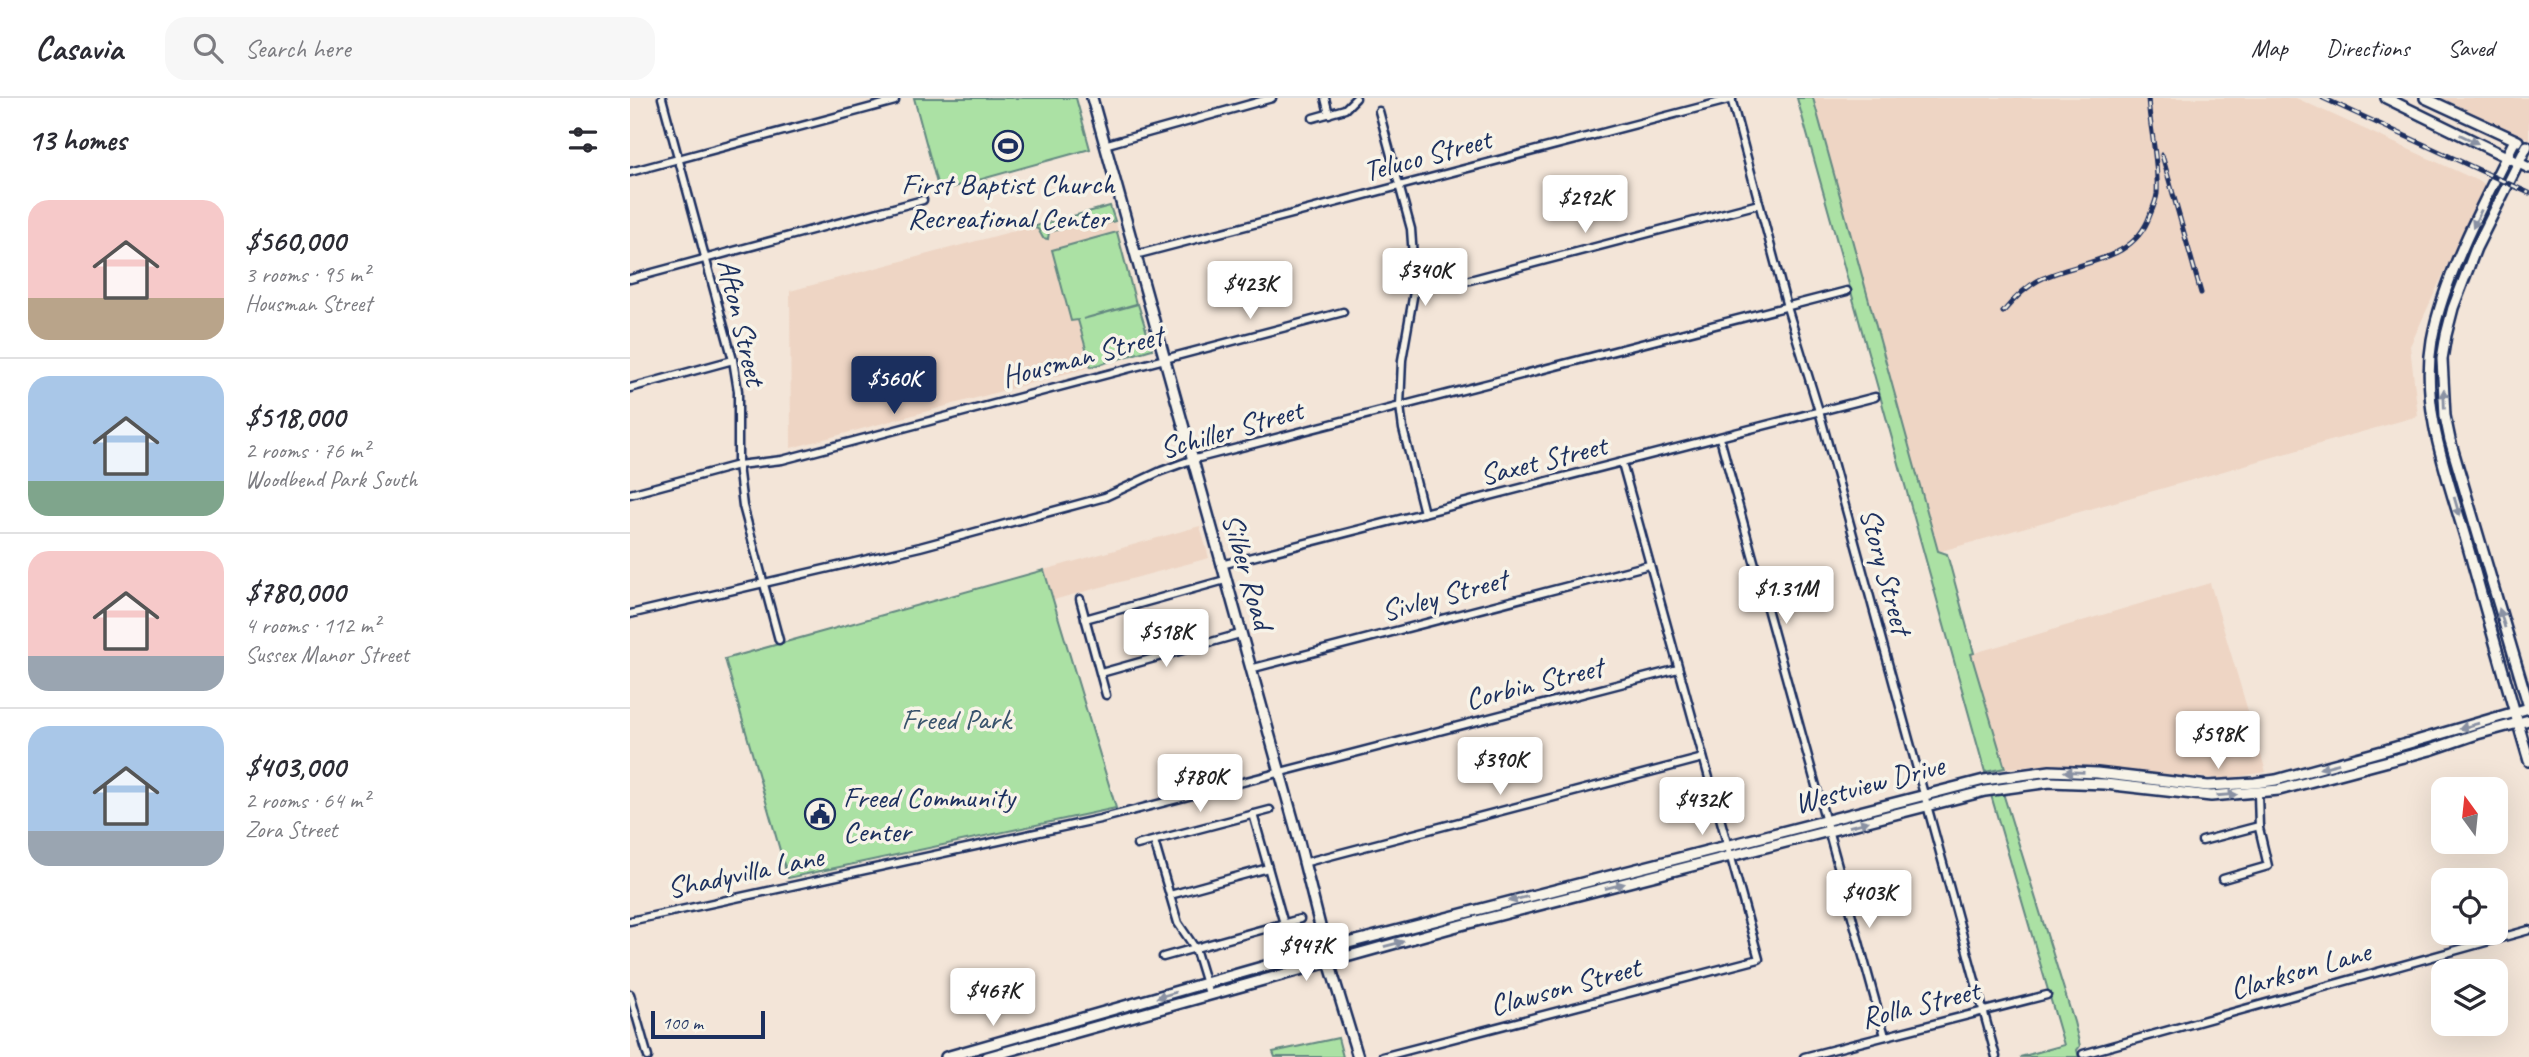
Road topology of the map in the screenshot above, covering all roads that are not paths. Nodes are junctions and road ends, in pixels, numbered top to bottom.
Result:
1 (662, 98) edge
2 (1092, 98) edge
3 (1272, 98) edge
4 (1325, 98) edge
5 (1356, 98) edge
6 (1732, 98) edge
7 (2386, 98) edge
8 (2425, 98) edge
9 (895, 101) dead end
10 (1379, 111) dead end
11 (1329, 114) junction
12 (1313, 118) dead end
13 (2515, 140) junction
14 (1104, 145) junction
15 (2528, 146) edge
16 (2506, 157) junction
17 (679, 159) junction
18 (2517, 163) junction
19 (2529, 168) edge
20 (630, 172) edge
21 (1399, 185) junction
22 (923, 200) dead end
23 (1759, 204) junction
24 (1135, 255) junction
25 (705, 259) junction
26 (630, 279) edge
27 (1415, 286) junction
28 (1847, 292) dead end
29 (1787, 307) junction
30 (1343, 312) dead end
31 (1163, 358) junction
32 (733, 360) junction
33 (630, 388) edge
34 (1875, 397) dead end
35 (1400, 407) junction
36 (1819, 411) junction
37 (1720, 438) junction
38 (1191, 460) junction
39 (1622, 463) junction
40 (738, 465) junction
41 (630, 494) edge
42 (1424, 513) junction
43 (1222, 565) junction
44 (1649, 565) junction
45 (1225, 580) junction
46 (764, 584) junction
47 (1080, 599) dead end
48 (630, 614) edge
49 (1086, 619) junction
50 (1240, 634) junction
51 (779, 640) dead end
52 (1250, 669) junction
53 (1678, 669) junction
54 (1101, 673) junction
55 (1107, 695) dead end
56 (2529, 708) edge
57 (2516, 718) junction
58 (2529, 720) edge
59 (1703, 758) junction
60 (2529, 761) edge
61 (1279, 772) junction
62 (2258, 793) junction
63 (1923, 795) junction
64 (1926, 806) junction
65 (1270, 810) dead end
66 (1253, 814) junction
67 (1825, 821) junction
68 (2259, 826) junction
69 (1828, 832) junction
70 (1154, 841) junction
71 (2202, 841) dead end
72 (1137, 845) dead end
73 (1728, 846) junction
74 (1731, 857) junction
75 (1303, 863) junction
76 (1268, 868) junction
77 (2223, 879) dead end
78 (1591, 881) junction
79 (1593, 892) junction
80 (1170, 895) junction
81 (1459, 915) junction
82 (1300, 919) dead end
83 (630, 921) edge
84 (1284, 924) junction
85 (1461, 925) junction
86 (2529, 930) edge
87 (1195, 948) junction
88 (1325, 949) junction
89 (1163, 957) dead end
90 (1329, 962) junction
91 (1206, 984) junction
92 (630, 993) edge
93 (1209, 994) junction
94 (2047, 995) dead end
95 (1983, 1011) junction
96 (1038, 1031) junction
97 (1885, 1036) junction
98 (1041, 1042) junction
99 (2083, 1054) dead end
100 (648, 1057) edge
101 (946, 1057) edge
102 (987, 1057) edge
103 (1358, 1057) edge
104 (1382, 1057) edge
105 (1804, 1057) edge
106 (1996, 1057) edge

1 - 17 street, Afton Street
2 - 14 main road, Silber Road
3 - 14 street
4 - 11 street
5 - 11 street
6 - 21 street, Teluco Street
6 - 23 street, Story Street
7 -> 16 main road
8 - 13 main road
9 - 17 street
10 - 21 street
11 - 12 street
13 - 15 main road
13 - 16 main road
14 - 24 main road, Silber Road
15 - 18 main road
16 - 18 main road
16 -> 57 main road
17 - 20 street
17 - 25 street, Afton Street
18 - 19 main road
56 -> 18 main road
21 - 24 street, Teluco Street
21 - 27 street
22 - 25 street
23 - 27 street
23 - 29 street, Story Street
24 - 31 main road, Silber Road
25 - 26 street
25 - 32 street, Afton Street
27 - 35 street
28 - 29 street, Schiller Street
29 - 35 street, Schiller Street
29 - 36 street, Story Street
30 - 31 street, Housman Street
31 - 38 main road, Silber Road
31 - 40 street, Housman Street
32 - 33 street
32 - 40 street, Afton Street
34 - 36 street, Saxet Street
35 - 38 street, Schiller Street
35 - 42 street
36 - 37 street, Saxet Street
36 - 63 street, Story Street
37 - 39 street, Saxet Street
37 - 67 street
38 - 43 main road, Silber Road
38 - 46 street, Schiller Street
39 - 42 street, Saxet Street
39 - 44 street
40 - 41 street, Housman Street
40 - 46 street, Afton Street
42 - 43 street, Saxet Street
43 - 45 main road, Silber Road
44 - 52 street, Sivley Street
44 - 53 street
45 - 49 street
45 - 50 main road, Silber Road
46 - 48 street, Schiller Street
46 - 51 street, Afton Street
47 - 49 street
49 - 54 street
50 - 52 main road, Silber Road
50 - 54 street
52 - 61 main road, Silber Road
53 - 59 street
53 - 61 street, Corbin Street
54 - 55 street
56 - 57 main road, Westview Drive
57 - 58 main road, Westview Drive
57 - 60 main road
57 - 62 main road, Westview Drive
57 -> 63 main road, Westview Drive
59 - 73 street
59 - 75 street
61 - 75 main road, Silber Road
61 - 83 street, Shadyvilla Lane
64 -> 62 main road, Westview Drive
62 - 68 street
63 - 64 street, Story Street
63 - 67 main road, Westview Drive
69 -> 64 main road, Westview Drive
64 - 95 street, Story Street
65 - 66 street
66 - 70 street
66 - 76 street
67 - 69 street
67 - 73 main road, Westview Drive
68 - 71 street
68 - 77 street
69 - 74 main road, Westview Drive
69 - 97 street
70 - 72 street
70 - 80 street
73 - 74 street
73 - 78 main road, Westview Drive
79 -> 74 main road, Westview Drive
74 - 104 street, Clawson Street
75 - 88 main road, Silber Road
76 - 80 street
76 - 84 street
78 - 79 main road
78 -> 81 main road, Westview Drive
79 - 85 main road, Westview Drive
80 - 87 street
81 - 85 main road
81 - 88 main road, Westview Drive
82 - 84 street
84 - 87 street
90 -> 85 main road, Westview Drive
86 - 99 street, Clarkson Lane
87 - 89 street
87 - 91 street
88 - 90 main road, Silber Road
88 - 91 main road, Westview Drive
90 - 93 main road, Westview Drive
90 - 103 main road, Silber Road
91 - 93 street
91 -> 96 main road, Westview Drive
92 - 100 street
93 - 98 main road, Westview Drive
94 - 95 street, Rolla Street
95 - 97 street, Rolla Street
95 - 106 street, Story Street
96 - 98 main road
96 - 101 main road, Westview Drive
97 - 105 street, Rolla Street
98 - 102 main road, Westview Drive

